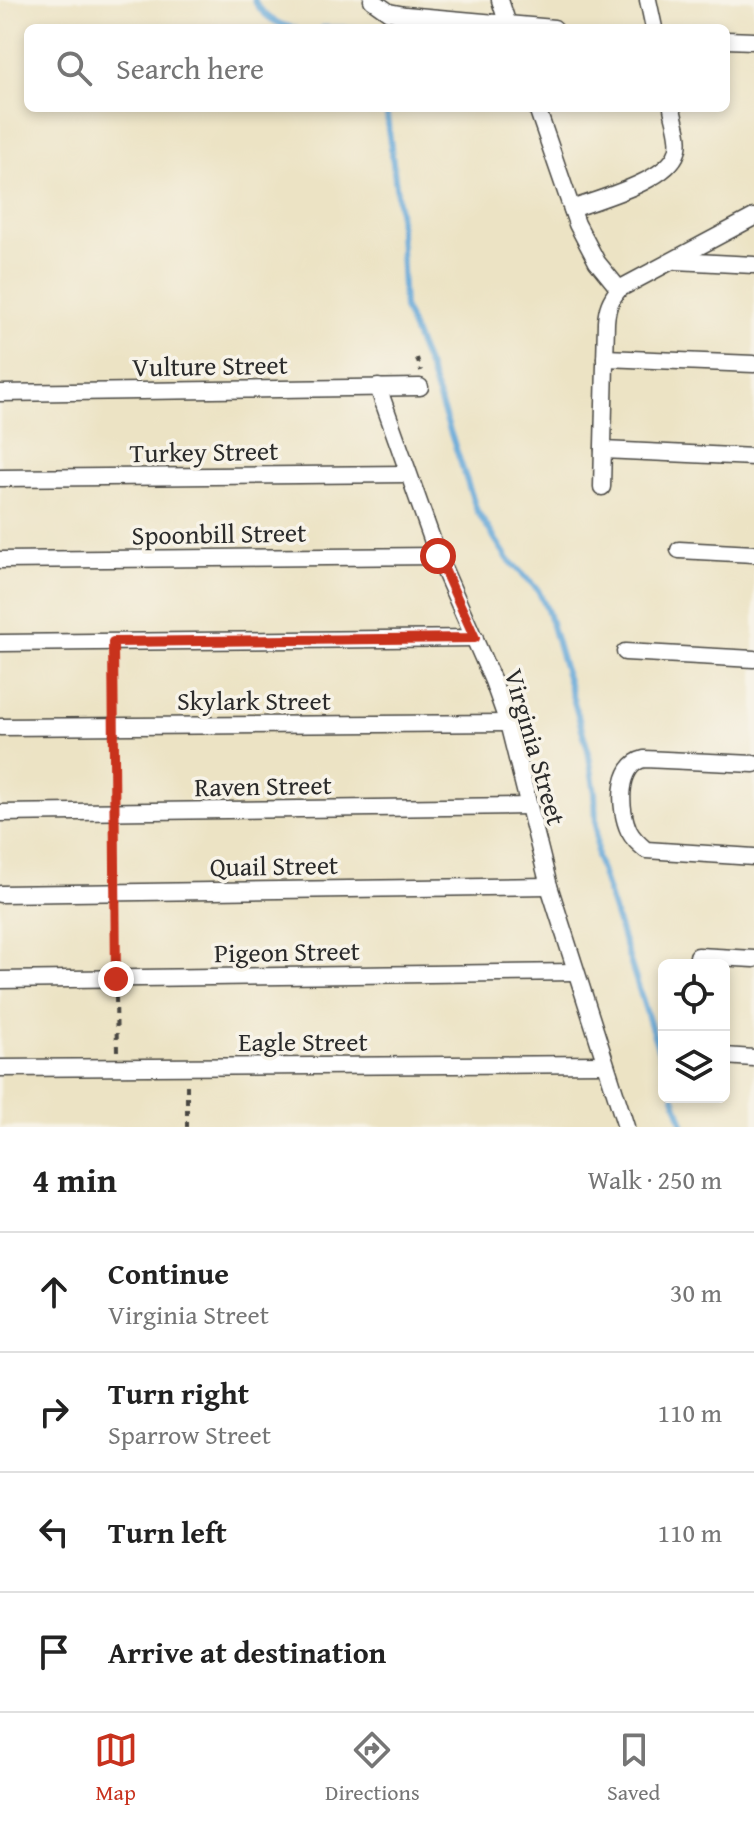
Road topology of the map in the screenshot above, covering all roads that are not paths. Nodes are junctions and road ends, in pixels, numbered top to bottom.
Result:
1 (372, 0) edge
2 (500, 0) edge
3 (648, 0) edge
4 (490, 24) edge
5 (508, 24) edge
6 (653, 24) edge
7 (730, 40) edge
8 (754, 41) edge
9 (538, 112) edge
10 (673, 112) edge
11 (572, 209) junction
12 (754, 217) edge
13 (675, 261) junction
14 (754, 265) edge
15 (619, 289) junction
16 (605, 358) junction
17 (754, 364) edge
18 (378, 387) junction
19 (420, 387) dead end
20 (0, 393) edge
21 (603, 450) junction
22 (754, 457) edge
23 (408, 474) junction
24 (0, 478) edge
25 (602, 487) dead end
26 (679, 550) dead end
27 (754, 554) edge
28 (438, 556) junction
29 (0, 560) edge
30 (475, 638) junction
31 (0, 643) edge
32 (625, 652) dead end
33 (754, 659) edge
34 (508, 723) junction
35 (0, 727) edge
36 (754, 764) edge
37 (528, 806) junction
38 (0, 813) edge
39 (754, 857) edge
40 (549, 886) junction
41 (0, 894) edge
42 (698, 956) dead end
43 (754, 959) edge
44 (575, 972) junction
45 (0, 980) edge
46 (730, 1056) edge
47 (754, 1058) edge
48 (605, 1064) junction
49 (0, 1068) edge
50 (626, 1127) edge

1 - 4 street
2 - 5 street
3 - 6 street
7 - 8 street
9 - 11 street
10 - 11 street
11 - 15 street
12 - 13 street
13 - 14 street
13 - 15 street
15 - 16 street
16 - 17 street
16 - 21 street
18 - 19 street, Vulture Street
18 - 20 street, Vulture Street
18 - 23 street, Virginia Street
21 - 22 street
21 - 25 street
23 - 24 street, Turkey Street
23 - 28 street, Virginia Street
26 - 27 street
28 - 29 street, Spoonbill Street
28 - 30 street, Virginia Street
30 - 31 street
30 - 34 street, Virginia Street
32 - 33 street
34 - 35 street, Skylark Street
34 - 37 street, Virginia Street
36 - 39 street
37 - 38 street, Raven Street
37 - 40 street, Virginia Street
40 - 41 street, Quail Street
40 - 44 street, Virginia Street
42 - 43 street
44 - 45 street, Pigeon Street
44 - 48 street, Virginia Street
46 - 47 street
48 - 49 street, Eagle Street
48 - 50 street, Virginia Street

